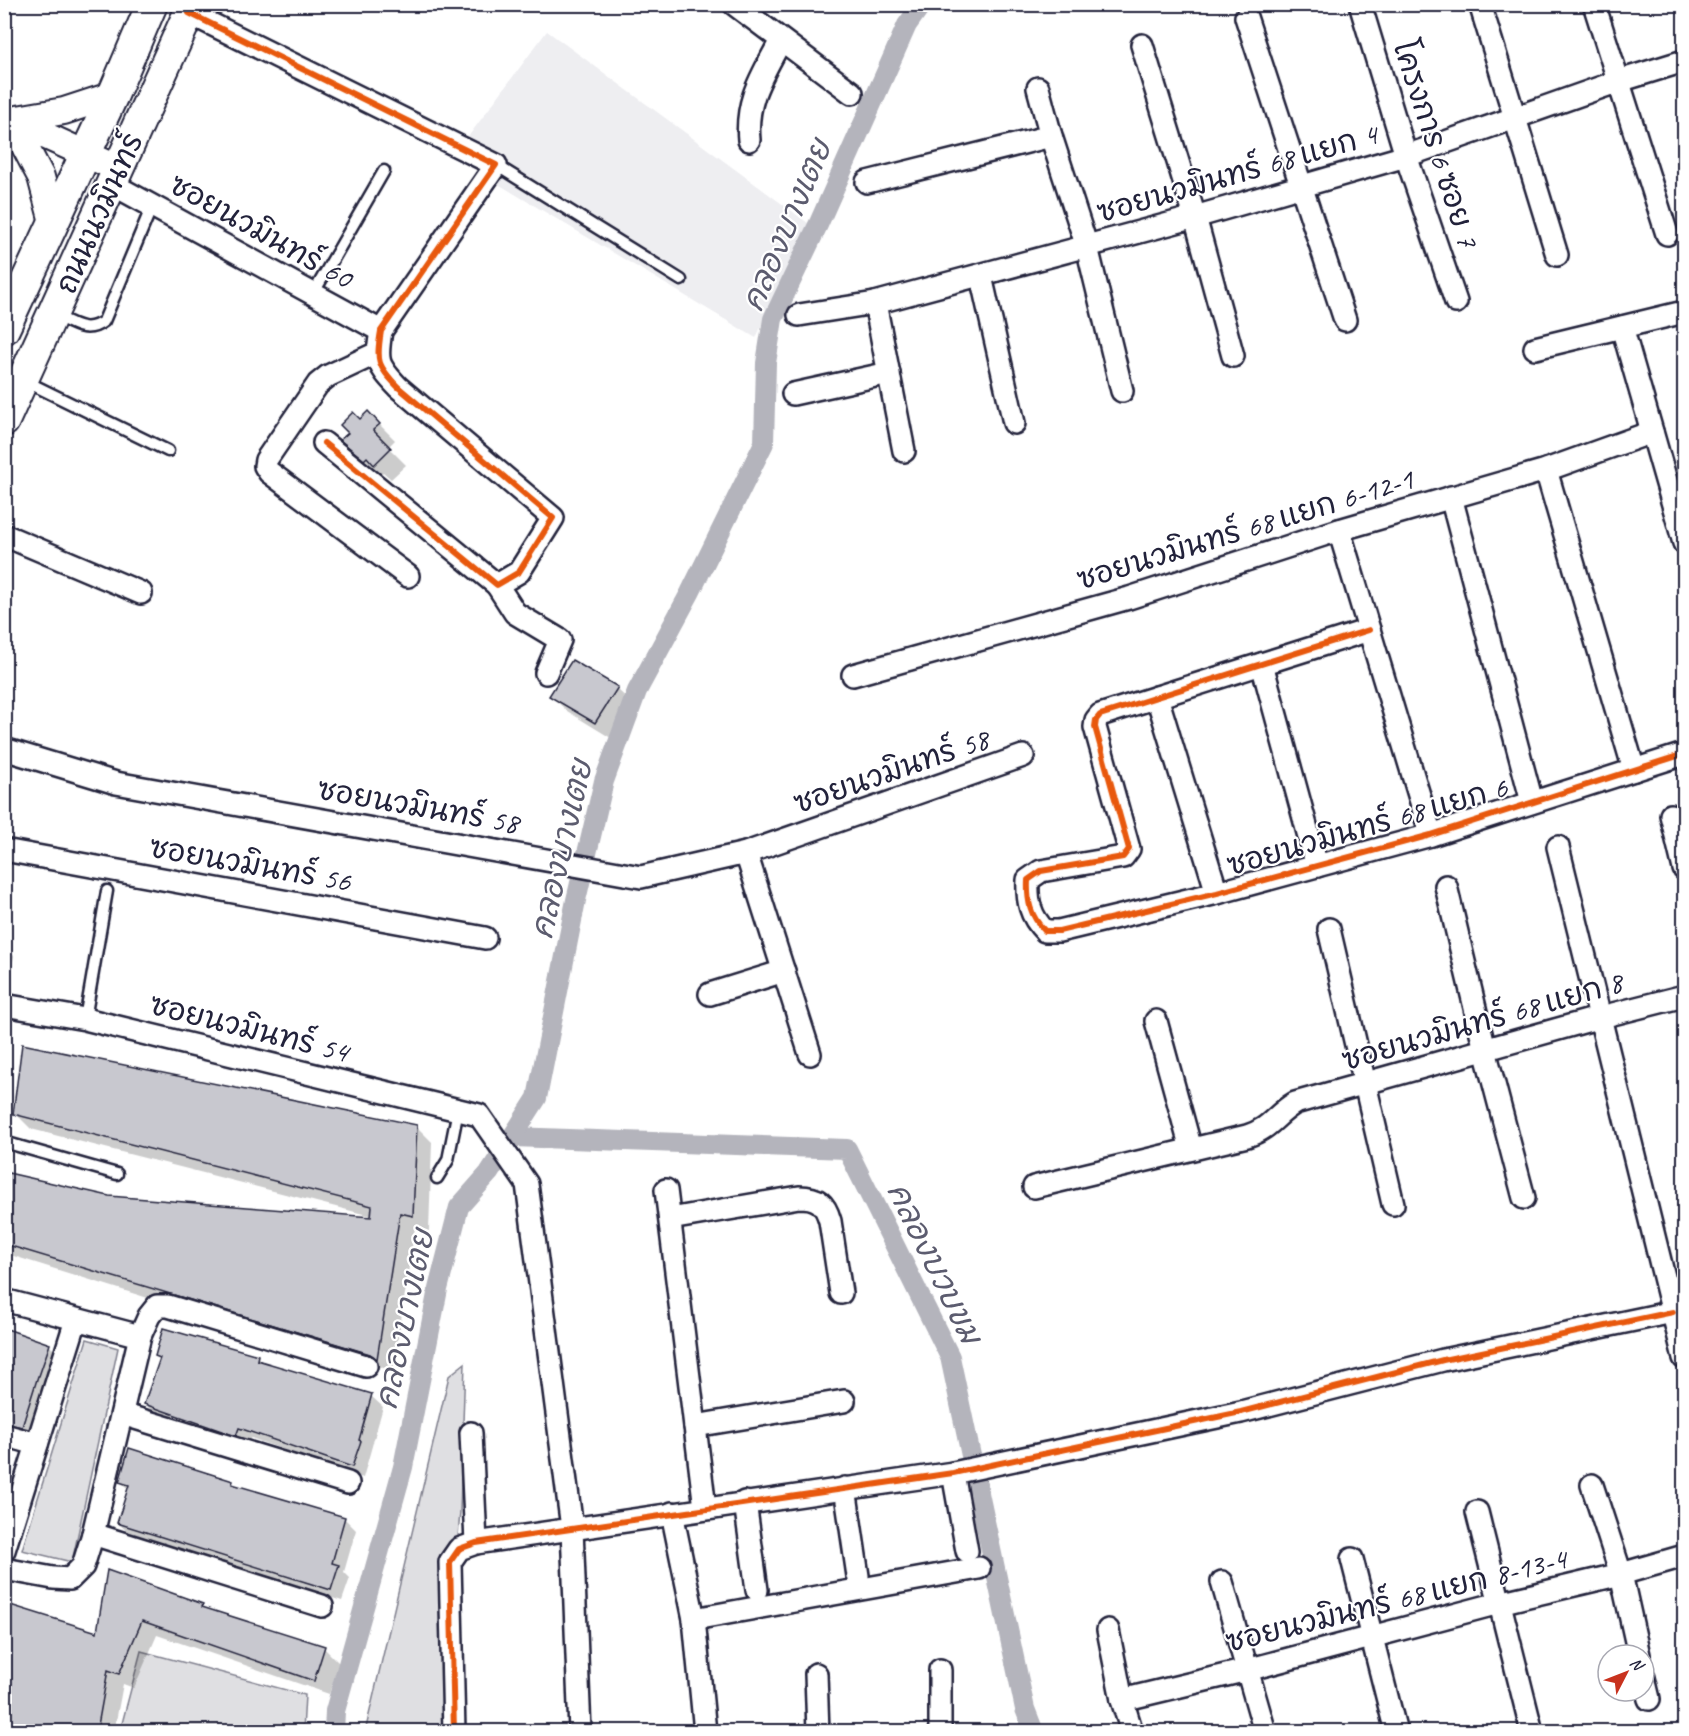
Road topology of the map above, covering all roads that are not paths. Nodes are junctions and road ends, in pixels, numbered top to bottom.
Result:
1 (152, 4) edge
2 (734, 4) edge
3 (1359, 4) edge
4 (1480, 4) edge
5 (1594, 4) edge
6 (191, 9) edge
7 (1246, 16) dead end
8 (781, 40) junction
9 (1142, 45) dead end
10 (1684, 61) edge
11 (1619, 81) junction
12 (1038, 88) dead end
13 (852, 93) dead end
14 (113, 95) junction
15 (1515, 117) junction
16 (8, 118) edge
17 (1051, 136) junction
18 (749, 140) dead end
19 (84, 153) junction
20 (1406, 156) junction
21 (496, 165) junction
22 (384, 171) dead end
23 (116, 177) junction
24 (867, 182) dead end
25 (1300, 186) junction
26 (152, 206) junction
27 (1195, 217) junction
28 (53, 222) junction
29 (1667, 234) dead end
30 (1087, 247) junction
31 (1557, 255) dead end
32 (981, 276) junction
33 (681, 280) dead end
34 (313, 294) junction
35 (1456, 302) dead end
36 (875, 303) junction
37 (8, 310) edge
38 (1684, 312) edge
39 (53, 314) junction
40 (799, 315) dead end
41 (1345, 320) dead end
42 (1622, 327) junction
43 (381, 331) junction
44 (1535, 348) dead end
45 (377, 353) junction
46 (1233, 356) dead end
47 (889, 373) junction
48 (23, 380) junction
49 (1122, 391) dead end
50 (793, 394) dead end
51 (4, 421) edge
52 (1014, 423) dead end
53 (1652, 432) junction
54 (324, 443) dead end
55 (168, 451) dead end
56 (904, 452) dead end
57 (1546, 470) junction
58 (1451, 497) junction
59 (1339, 530) junction
60 (4, 535) edge
61 (1684, 543) edge
62 (408, 576) dead end
63 (497, 585) junction
64 (141, 593) dead end
65 (1369, 630) junction
66 (1262, 664) junction
67 (546, 673) dead end
68 (853, 675) dead end
69 (1157, 697) junction
70 (4, 749) edge
71 (1684, 754) edge
72 (1023, 756) dead end
73 (1634, 770) junction
74 (1532, 802) junction
75 (1671, 815) dead end
76 (1431, 835) junction
77 (1558, 847) dead end
78 (4, 850) edge
79 (746, 853) junction
80 (1317, 866) junction
81 (1684, 869) edge
82 (1446, 886) dead end
83 (107, 891) dead end
84 (1217, 893) junction
85 (1329, 929) dead end
86 (485, 938) dead end
87 (784, 971) junction
88 (710, 994) dead end
89 (1684, 996) edge
90 (4, 1005) edge
91 (1601, 1017) junction
92 (85, 1019) junction
93 (1156, 1021) dead end
94 (1485, 1050) junction
95 (810, 1054) dead end
96 (1364, 1085) junction
97 (469, 1112) junction
98 (4, 1142) edge
99 (1191, 1149) junction
100 (117, 1174) dead end
101 (437, 1178) dead end
102 (1034, 1187) dead end
103 (666, 1190) dead end
104 (1524, 1198) dead end
105 (1393, 1204) dead end
106 (670, 1219) junction
107 (841, 1293) dead end
108 (4, 1300) edge
109 (1673, 1312) junction
110 (76, 1320) junction
111 (140, 1336) junction
112 (1684, 1358) edge
113 (366, 1366) dead end
114 (844, 1401) dead end
115 (122, 1414) junction
116 (695, 1426) junction
117 (471, 1433) dead end
118 (4, 1435) edge
119 (37, 1444) junction
120 (960, 1471) junction
121 (348, 1483) dead end
122 (1592, 1485) dead end
123 (845, 1488) junction
124 (745, 1502) junction
125 (705, 1508) junction
126 (1477, 1512) dead end
127 (672, 1513) junction
128 (572, 1528) junction
129 (93, 1534) junction
130 (476, 1543) junction
131 (4, 1550) edge
132 (1684, 1556) edge
133 (1352, 1559) dead end
134 (4, 1569) edge
135 (1621, 1574) junction
136 (858, 1576) dead end
137 (1222, 1582) dead end
138 (757, 1590) dead end
139 (1499, 1603) junction
140 (322, 1606) dead end
141 (694, 1619) junction
142 (1108, 1630) dead end
143 (1372, 1638) junction
144 (1636, 1643) edge
145 (940, 1670) dead end
146 (1247, 1670) junction
147 (816, 1674) dead end
148 (1122, 1700) junction
149 (454, 1731) edge
150 (580, 1731) edge
151 (705, 1731) edge
152 (818, 1731) edge
153 (940, 1731) edge
154 (1132, 1731) edge
155 (1265, 1731) edge
156 (1396, 1731) edge
157 (1532, 1731) edge

1 - 14 main road, ถนนนวมินทร์
2 - 8 street
3 - 20 street, โครงการ 6 ซอย 7
4 - 15 street
5 - 11 street
6 - 21 street
6 - 23 main road, ถนนนวมินทร์
7 - 25 street
8 - 13 street
8 - 18 street
9 - 27 street
10 - 11 street, ซอยนวมินทร์ 68 แยก 4
11 - 15 street, ซอยนวมินทร์ 68 แยก 4
11 - 29 street
12 - 17 street
14 - 16 street
14 - 19 main road, ถนนนวมินทร์
15 - 20 street, ซอยนวมินทร์ 68 แยก 4
15 - 31 street
16 - 19 street
16 - 28 street
17 - 24 street
17 - 30 street
19 - 23 street
19 - 28 main road, ถนนนวมินทร์
20 - 25 street, ซอยนวมินทร์ 68 แยก 4
20 - 35 street, โครงการ 6 ซอย 7
21 - 33 lane
21 - 43 street
22 - 34 lane
23 - 26 street, ซอยนวมินทร์ 60
23 - 39 main road, ถนนนวมินทร์
25 - 27 street, ซอยนวมินทร์ 68 แยก 4
25 - 41 street
26 - 34 street, ซอยนวมินทร์ 60
26 - 39 lane
27 - 30 street, ซอยนวมินทร์ 68 แยก 4
27 - 46 street
28 - 37 main road, ถนนนวมินทร์
30 - 32 street, ซอยนวมินทร์ 68 แยก 4
30 - 49 street
32 - 36 street, ซอยนวมินทร์ 68 แยก 4
32 - 52 street
34 - 43 street, ซอยนวมินทร์ 60
36 - 40 street, ซอยนวมินทร์ 68 แยก 4
36 - 47 street
38 - 42 street
39 - 48 main road, ถนนนวมินทร์
42 - 44 street
42 - 53 street
43 - 45 street
45 - 62 street
45 - 63 street
47 - 50 street
47 - 56 street
48 - 51 main road, ถนนนวมินทร์
48 - 55 lane
53 - 57 street, ซอยนวมินทร์ 68 แยก 6-12-1
53 - 61 street
54 - 63 street
57 - 58 street, ซอยนวมินทร์ 68 แยก 6-12-1
57 - 73 street
58 - 59 street, ซอยนวมินทร์ 68 แยก 6-12-1
58 - 74 street
59 - 65 street
59 - 68 street, ซอยนวมินทร์ 68 แยก 6-12-1
60 - 64 street
63 - 67 street
65 - 66 street
65 - 76 street
66 - 69 street
66 - 80 street
69 - 84 street
69 - 84 street, ซอยนวมินทร์ 68 แยก 6
70 - 79 street, ซอยนวมินทร์ 58
71 - 73 street, ซอยนวมินทร์ 68 แยก 6
72 - 79 street, ซอยนวมินทร์ 58
73 - 74 street, ซอยนวมินทร์ 68 แยก 6
74 - 76 street, ซอยนวมินทร์ 68 แยก 6
75 - 81 street
76 - 80 street, ซอยนวมินทร์ 68 แยก 6
77 - 91 street
78 - 86 street, ซอยนวมินทร์ 56
79 - 87 street
80 - 84 street, ซอยนวมินทร์ 68 แยก 6
82 - 94 street
83 - 92 lane
85 - 96 street
87 - 88 street
87 - 95 street
89 - 91 street, ซอยนวมินทร์ 68 แยก 8
90 - 92 street, ซอยนวมินทร์ 54
91 - 94 street, ซอยนวมินทร์ 68 แยก 8
91 - 109 street
92 - 97 street, ซอยนวมินทร์ 54
93 - 99 street
94 - 96 street, ซอยนวมินทร์ 68 แยก 8
94 - 104 street
96 - 99 street, ซอยนวมินทร์ 68 แยก 8
96 - 105 street
97 - 101 lane
97 - 128 street
98 - 100 lane
99 - 102 street
103 - 106 street
106 - 107 street
106 - 116 street
108 - 110 street
109 - 112 street
109 - 120 street
110 - 111 street
110 - 119 street
111 - 113 street
111 - 115 street
114 - 116 street
115 - 121 street
115 - 129 street
116 - 125 street
117 - 130 street
118 - 119 street
119 - 131 street
120 - 123 street
120 - 141 street
122 - 135 street
123 - 124 street
123 - 136 street
124 - 125 street
124 - 138 street
125 - 127 street
126 - 139 street
127 - 128 street
127 - 141 street
128 - 130 street
128 - 150 street
129 - 134 street
129 - 140 street
130 - 149 street
132 - 135 street, ซอยนวมินทร์ 68 แยก 8-13-4
133 - 143 street
135 - 139 street, ซอยนวมินทร์ 68 แยก 8-13-4
135 - 144 street
137 - 146 street
139 - 143 street, ซอยนวมินทร์ 68 แยก 8-13-4
139 - 157 street
141 - 151 street
142 - 148 street
143 - 146 street, ซอยนวมินทร์ 68 แยก 8-13-4
143 - 156 street
145 - 153 street
146 - 148 street, ซอยนวมินทร์ 68 แยก 8-13-4
146 - 155 street
147 - 152 street
148 - 154 street

